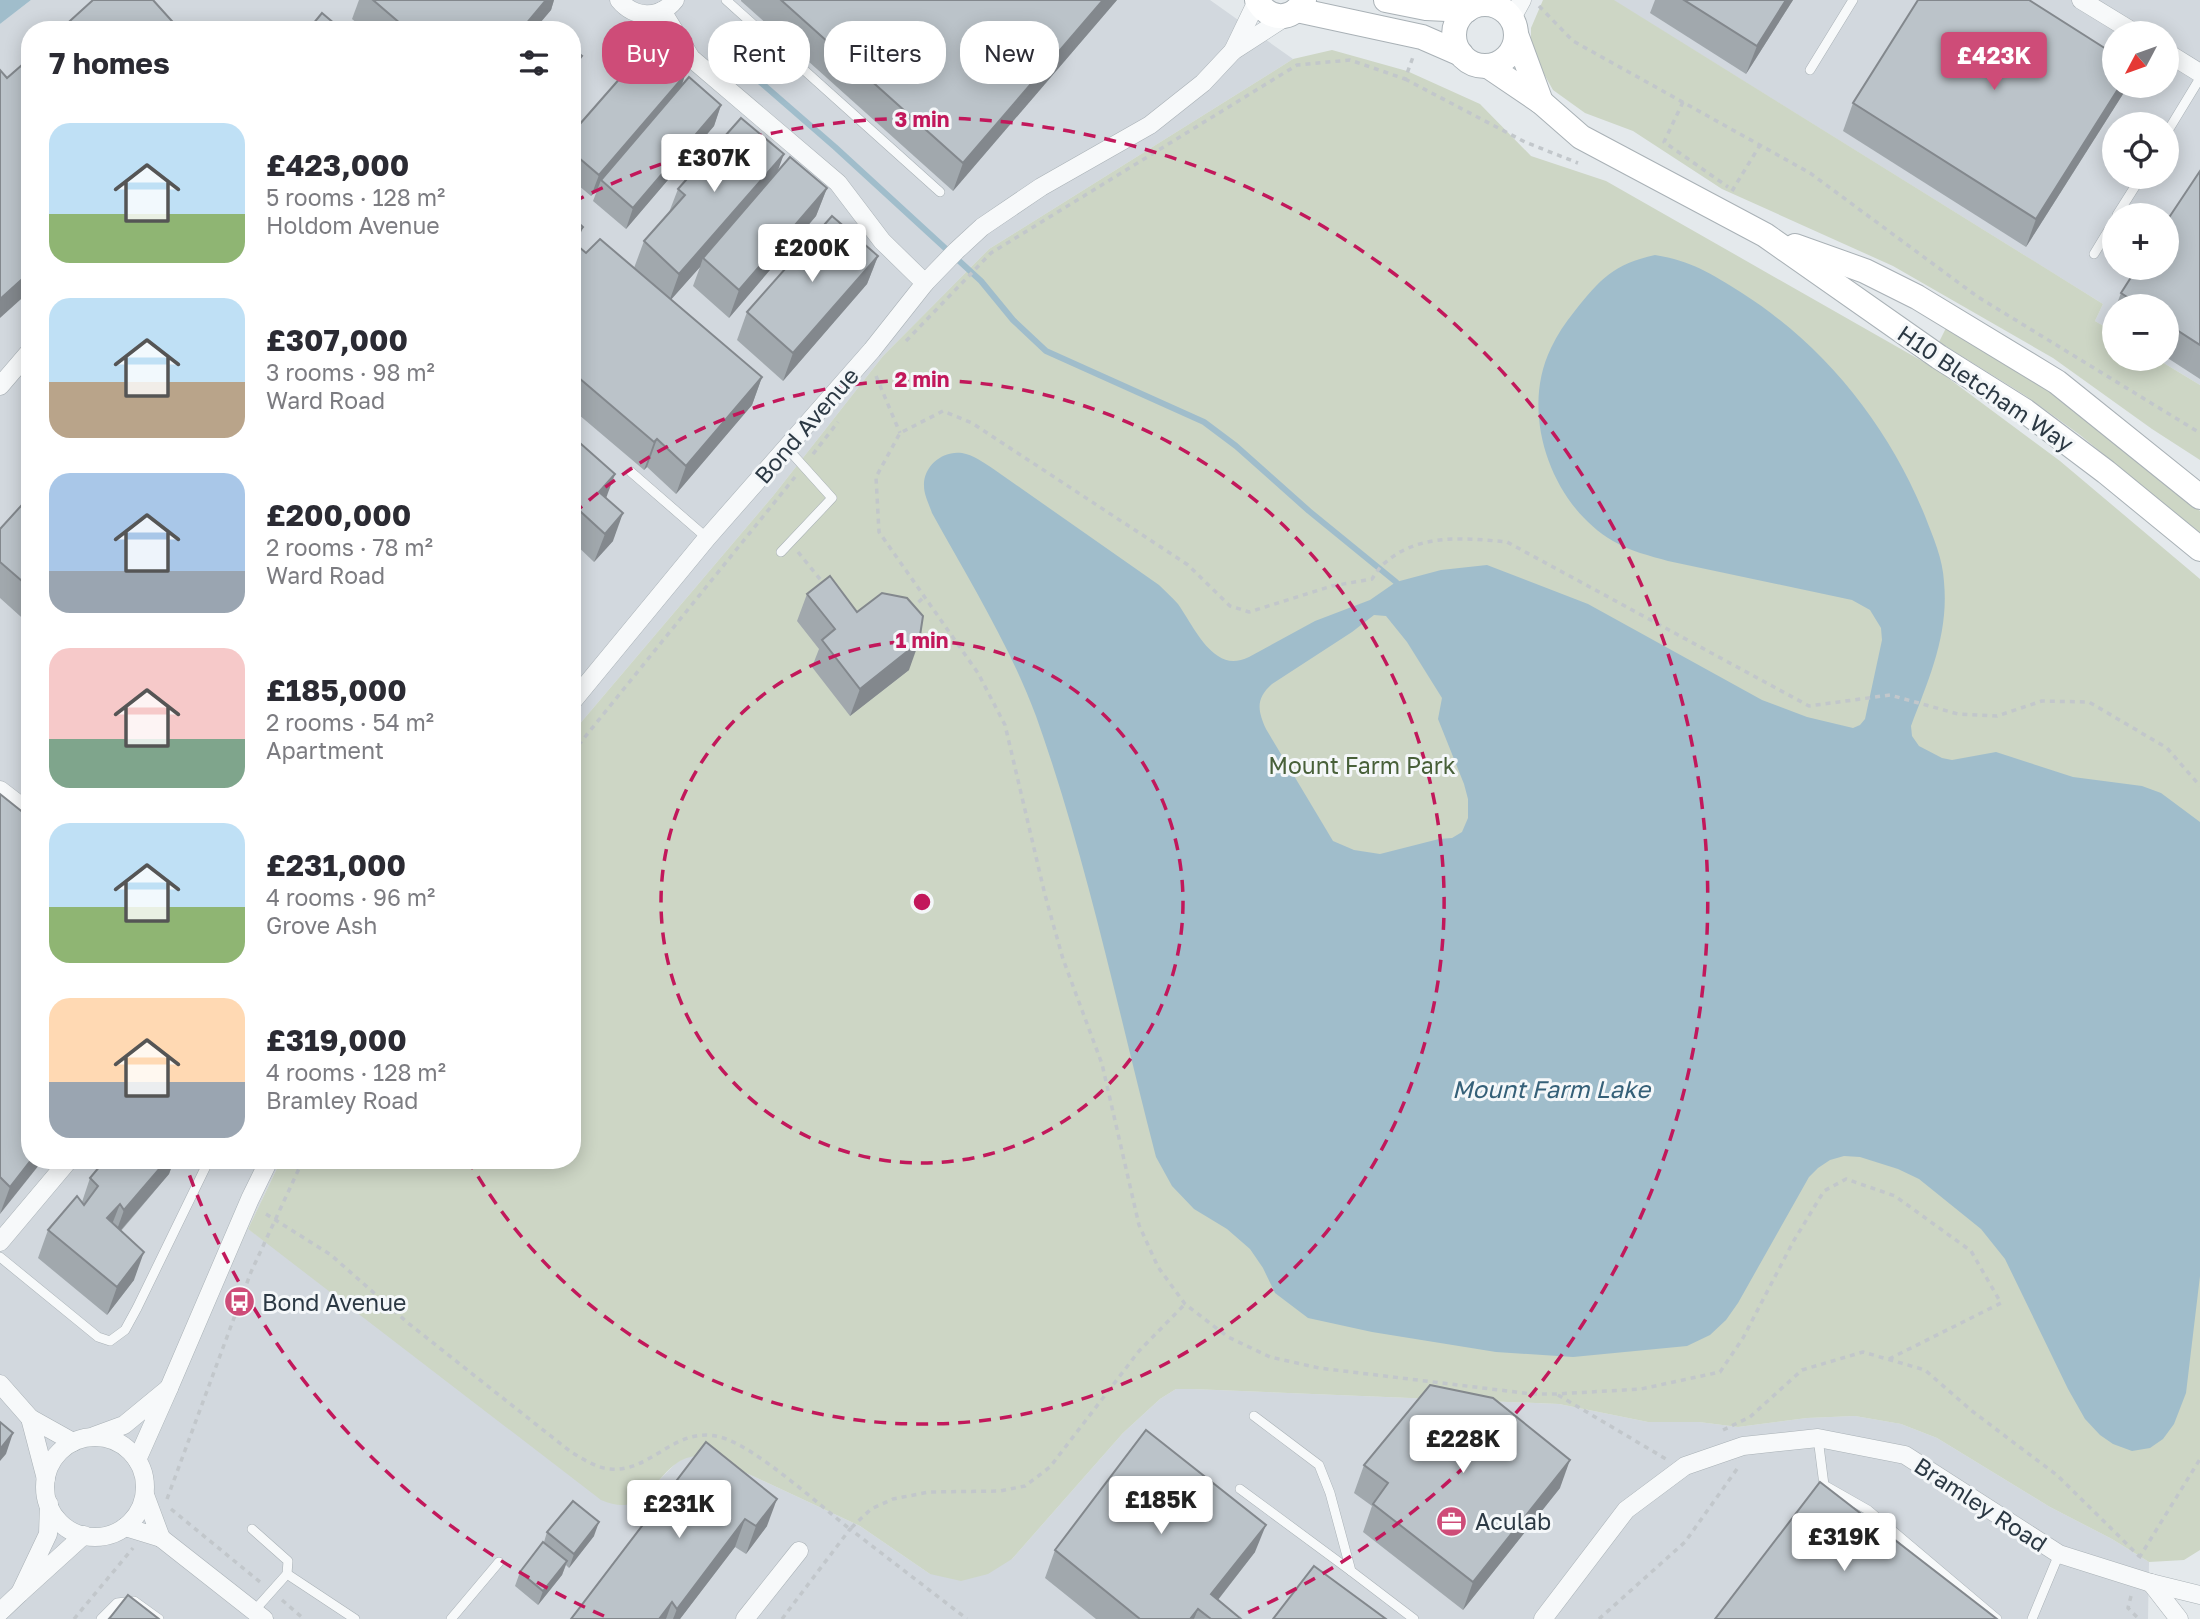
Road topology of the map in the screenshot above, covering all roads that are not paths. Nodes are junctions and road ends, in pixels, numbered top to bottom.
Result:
1 (619, 0) edge
2 (726, 0) edge
3 (1387, 0) edge
4 (1853, 0) edge
5 (2081, 0) edge
6 (1257, 1) edge
7 (1477, 5) edge
8 (668, 6) edge
9 (1296, 9) edge
10 (1517, 19) edge
11 (2115, 21) edge
12 (1233, 51) junction
13 (1461, 54) junction
14 (2179, 60) edge
15 (1488, 66) junction
16 (1810, 69) dead end
17 (2200, 73) edge
18 (2200, 78) edge
19 (1541, 102) junction
20 (2179, 113) edge
21 (940, 192) dead end
22 (1765, 235) junction
23 (2102, 241) edge
24 (2094, 254) dead end
25 (925, 283) junction
26 (21, 362) edge
27 (0, 386) edge
28 (787, 448) junction
29 (631, 472) dead end
30 (2185, 481) edge
31 (707, 538) junction
32 (2200, 549) edge
33 (781, 552) dead end
34 (581, 684) edge
35 (0, 790) edge
36 (21, 806) edge
37 (61, 1169) edge
38 (205, 1169) edge
39 (265, 1169) edge
40 (0, 1242) edge
41 (0, 1257) edge
42 (0, 1384) edge
43 (169, 1388) junction
44 (1254, 1416) dead end
45 (30, 1418) junction
46 (91, 1437) junction
47 (1818, 1438) junction
48 (73, 1442) junction
49 (137, 1460) junction
50 (46, 1479) junction
51 (1240, 1489) dead end
52 (145, 1495) junction
53 (49, 1504) junction
54 (125, 1527) junction
55 (252, 1529) dead end
56 (84, 1535) junction
57 (153, 1535) junction
58 (799, 1550) dead end
59 (2059, 1554) junction
60 (499, 1562) dead end
61 (1351, 1571) junction
62 (287, 1574) junction
63 (2144, 1581) junction
64 (20, 1593) junction
65 (2200, 1595) edge
66 (0, 1612) edge
67 (259, 1615) edge
68 (101, 1619) edge
69 (159, 1619) edge
70 (355, 1619) edge
71 (451, 1619) edge
72 (746, 1619) edge
73 (1414, 1619) edge
74 (1544, 1619) edge
75 (1997, 1619) edge
76 (2032, 1619) edge
77 (2179, 1619) edge

1 - 8 street
2 - 21 lane
3 - 7 street
4 - 16 lane
5 - 11 street
6 - 9 street
6 - 12 street, Bond Avenue
7 - 10 street
7 - 13 street
8 - 25 street
9 - 12 street, Bond Avenue
9 - 13 street
10 - 15 street
10 - 19 street, H10 Bletcham Way
12 - 25 street, Bond Avenue
13 - 15 street
14 - 17 street
15 - 19 street, H10 Bletcham Way
18 - 20 lane
19 - 22 street, H10 Bletcham Way
22 - 30 street, H10 Bletcham Way
22 - 32 street, H10 Bletcham Way
23 - 24 lane
25 - 28 street, Bond Avenue
26 - 27 street
28 - 31 street, Bond Avenue
28 - 33 lane
29 - 31 lane
31 - 34 street, Bond Avenue
35 - 36 street
37 - 40 street
38 - 41 lane
39 - 43 street
42 - 45 street
43 - 46 street
43 - 49 street
44 - 61 lane
45 - 48 street
45 - 50 street
46 - 48 street
46 - 49 street
47 - 59 street, Bramley Road
47 - 74 street, Bramley Road
47 - 75 lane
48 - 50 street
49 - 52 street
50 - 53 street
51 - 61 lane
52 - 54 street
52 - 57 street
53 - 56 street
53 - 64 street
54 - 56 street
54 - 57 street
55 - 62 lane
56 - 64 street
57 - 67 street
58 - 72 street
59 - 63 street, Bramley Road
59 - 76 lane
60 - 71 lane
61 - 73 lane
62 - 67 lane
62 - 70 lane
63 - 65 street, Bramley Road
63 - 77 street
64 - 66 street
68 - 69 lane

